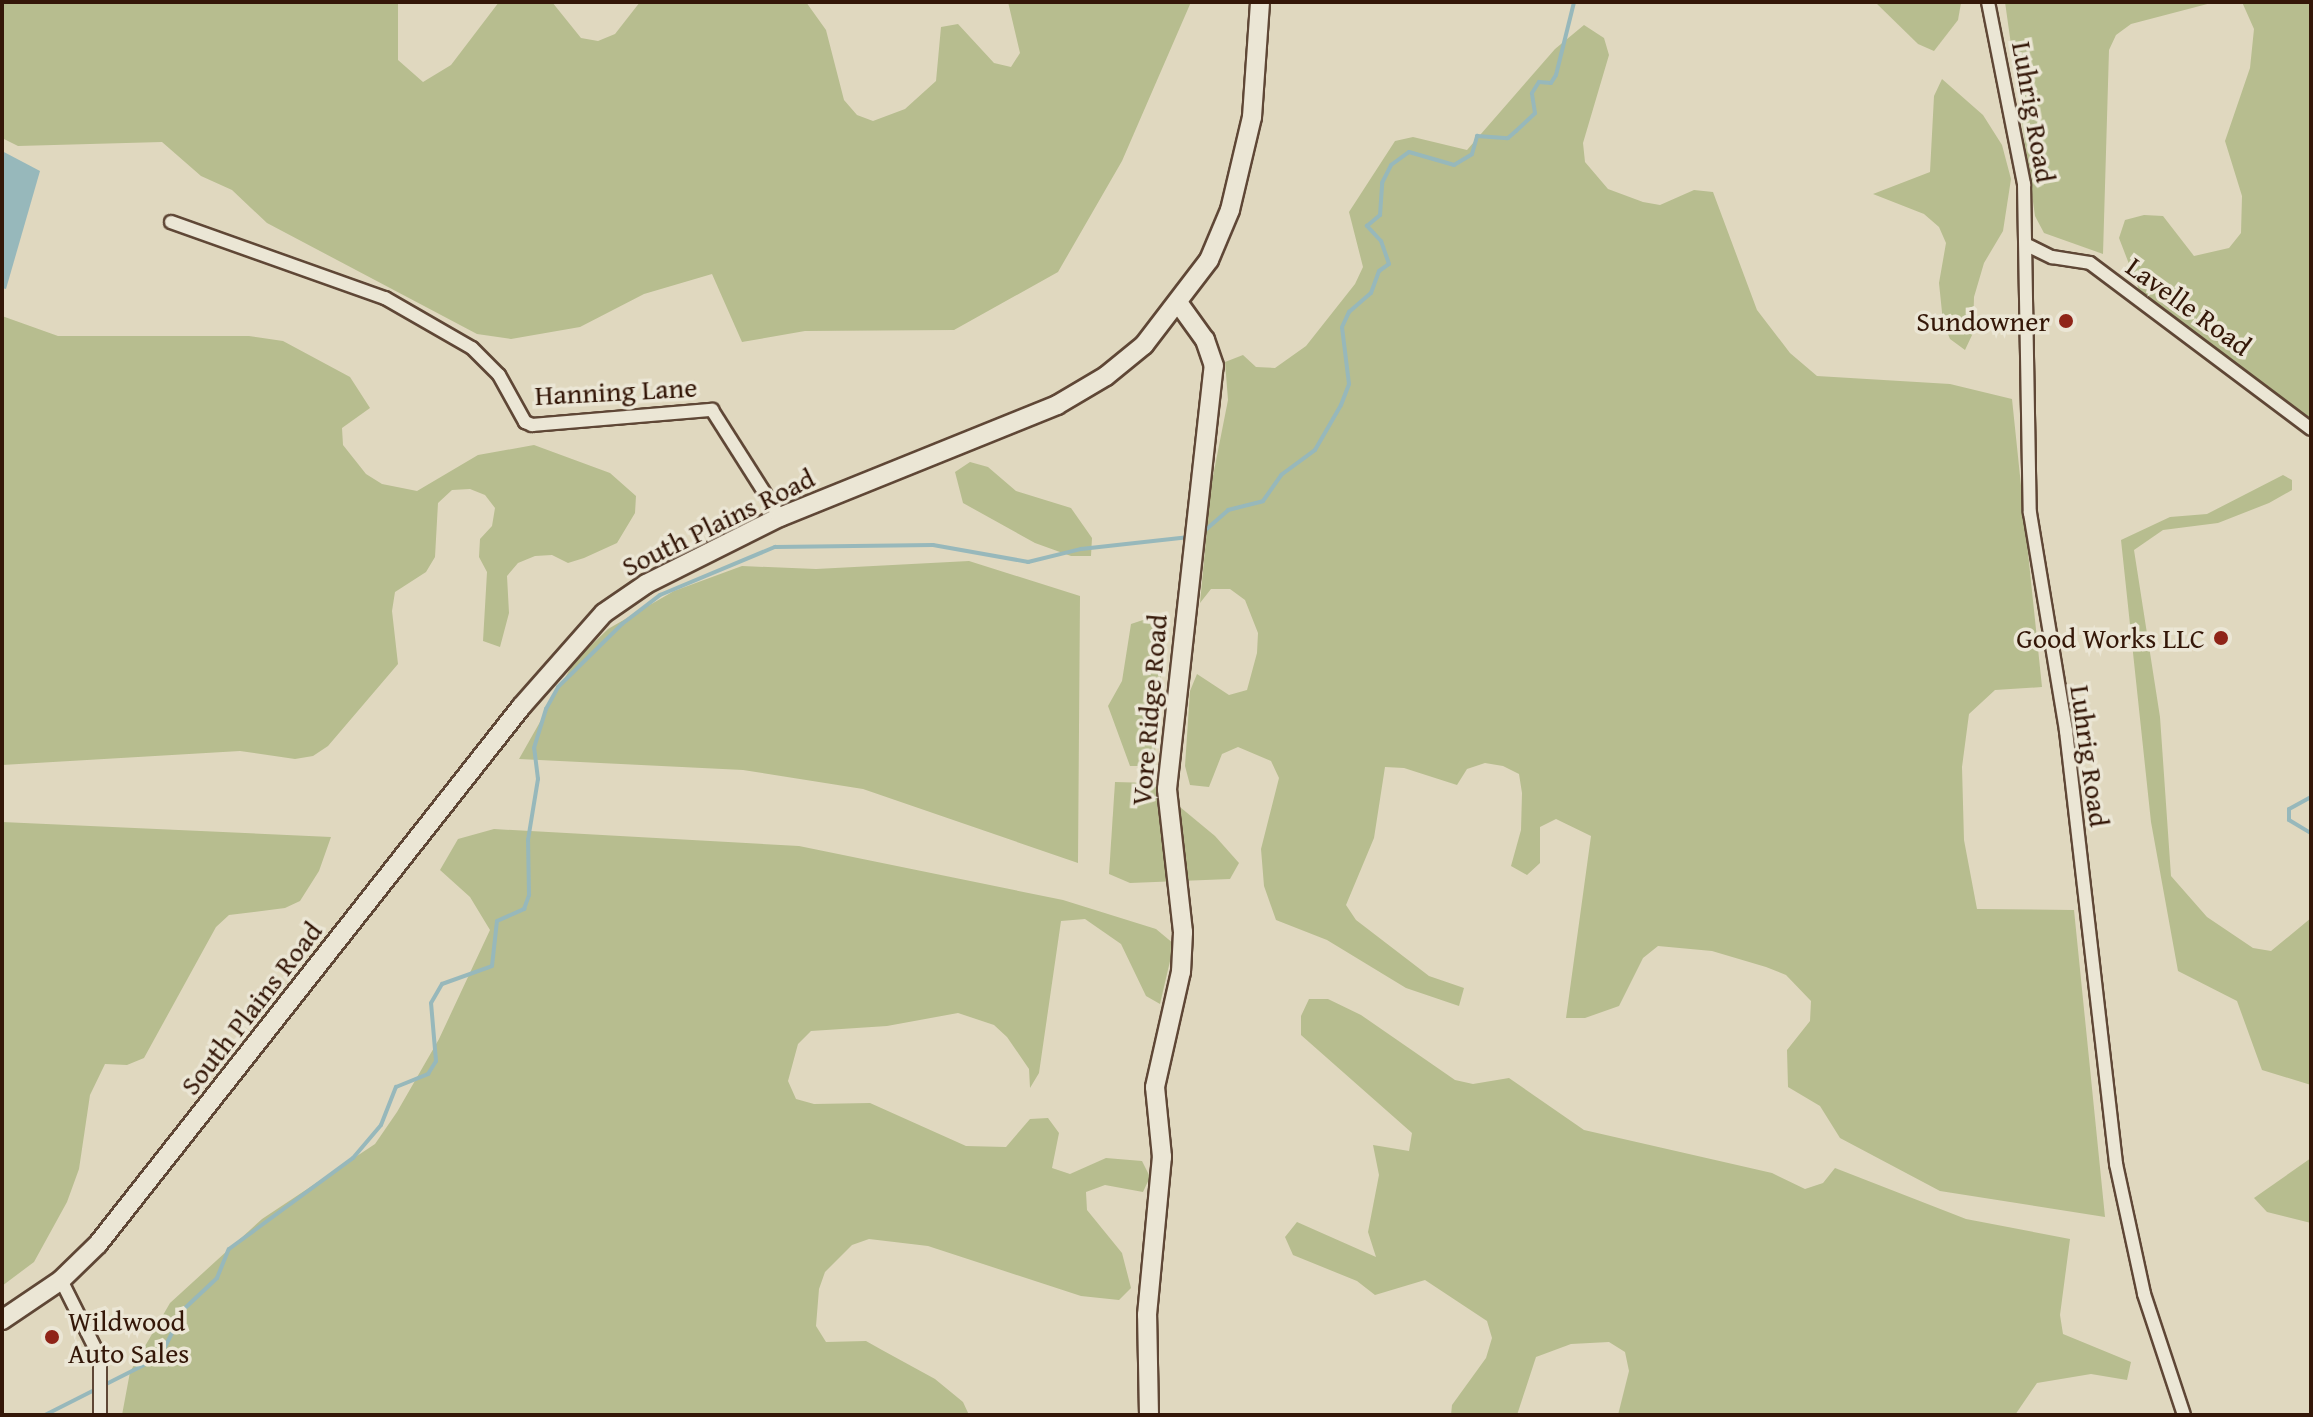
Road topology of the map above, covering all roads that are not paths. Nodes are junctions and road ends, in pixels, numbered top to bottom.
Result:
1 (1260, 2) edge
2 (1988, 2) edge
3 (171, 222) dead end
4 (2027, 245) junction
5 (1179, 304) junction
6 (2311, 429) edge
7 (780, 517) junction
8 (61, 1280) junction
9 (2, 1320) edge
10 (100, 1415) edge
11 (1149, 1415) edge
12 (2184, 1415) edge

1 - 5 main road, South Plains Road
2 - 4 street, Luhrig Road
3 - 7 street, Hanning Lane
4 - 6 street, Lavelle Road
4 - 12 street, Luhrig Road
5 - 7 main road, South Plains Road
5 - 11 main road, Vore Ridge Road
7 - 8 main road, South Plains Road
8 - 9 main road, South Plains Road
8 - 10 street

